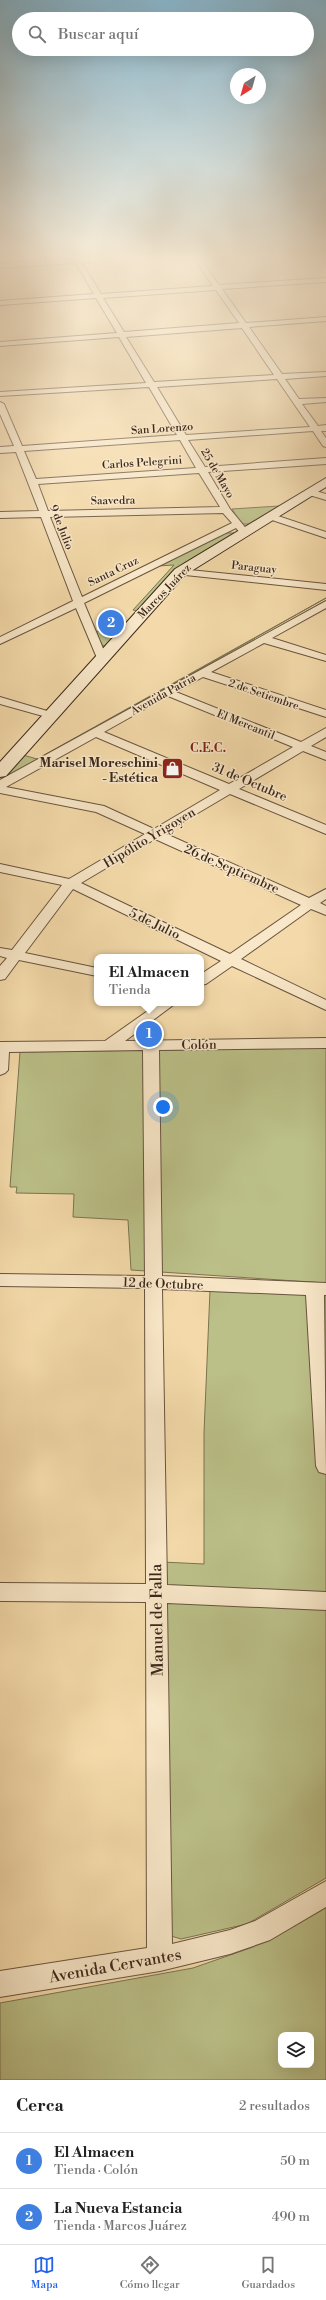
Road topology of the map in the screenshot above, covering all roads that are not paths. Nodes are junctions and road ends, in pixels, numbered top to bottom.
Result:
1 (134, 355) edge
2 (264, 355) edge
3 (326, 374) edge
4 (279, 377) junction
5 (152, 385) junction
6 (0, 394) edge
7 (326, 400) edge
8 (297, 402) junction
9 (0, 404) edge
10 (326, 428) edge
11 (315, 429) junction
12 (184, 438) junction
13 (326, 444) edge
14 (20, 449) junction
15 (0, 450) edge
16 (326, 461) edge
17 (204, 470) junction
18 (32, 482) junction
19 (326, 482) edge
20 (309, 492) junction
21 (326, 497) edge
22 (226, 510) junction
23 (44, 514) junction
24 (0, 515) edge
25 (269, 516) junction
26 (241, 528) junction
27 (326, 535) edge
28 (180, 572) junction
29 (326, 586) edge
30 (78, 602) junction
31 (325, 606) edge
32 (263, 638) junction
33 (0, 641) edge
34 (102, 658) junction
35 (326, 658) edge
36 (202, 673) junction
37 (167, 692) junction
38 (0, 700) edge
39 (326, 714) edge
40 (50, 715) junction
41 (95, 732) junction
42 (326, 732) edge
43 (302, 746) junction
44 (326, 756) edge
45 (0, 772) edge
46 (0, 785) edge
47 (0, 789) edge
48 (230, 789) junction
49 (326, 830) edge
50 (156, 834) junction
51 (0, 868) edge
52 (71, 883) junction
53 (326, 893) edge
54 (311, 904) junction
55 (326, 911) edge
56 (0, 952) edge
57 (16, 955) junction
58 (231, 960) junction
59 (94, 971) edge
60 (0, 976) edge
61 (204, 979) edge
62 (165, 1006) edge
63 (326, 1006) edge
64 (326, 1043) edge
65 (150, 1045) junction
66 (108, 1046) junction
67 (1, 1047) edge
68 (0, 1070) edge
69 (0, 1280) edge
70 (152, 1282) junction
71 (321, 1289) edge
72 (326, 1466) edge
73 (0, 1592) edge
74 (155, 1593) junction
75 (326, 1601) edge
76 (326, 1894) edge
77 (160, 1959) junction
78 (0, 1984) edge

1 - 5 street, 25 de Mayo
2 - 4 street
3 - 4 street
4 - 5 street
4 - 8 street
5 - 6 street
5 - 12 street, 25 de Mayo
7 - 8 street
8 - 11 street
9 - 14 street, 9 de Julio
10 - 11 street, San Lorenzo
11 - 12 street, San Lorenzo
11 - 13 street
12 - 14 street, San Lorenzo
12 - 17 street, 25 de Mayo
14 - 15 street, San Lorenzo
14 - 18 street, 9 de Julio
16 - 17 street, Carlos Pelegrini
17 - 18 street, Carlos Pelegrini
17 - 22 street, 25 de Mayo
18 - 23 street, 9 de Julio
19 - 20 main road, Marcos Juárez
20 - 21 street
20 - 25 main road, Marcos Juárez
22 - 23 street, Saavedra
22 - 26 street, 25 de Mayo
23 - 24 street, Saavedra
23 - 30 street, 9 de Julio
25 - 26 main road, Marcos Juárez
25 - 27 street
26 - 28 main road, Marcos Juárez
26 - 30 street, Santa Cruz
28 - 29 street, Paraguay
28 - 34 main road, Marcos Juárez
30 - 33 street, Santa Cruz
30 - 34 street, 9 de Julio
31 - 32 street, Avenida Patria
32 - 35 street
32 - 36 street, Avenida Patria
34 - 40 main road, Marcos Juárez
36 - 37 street, Avenida Patria
36 - 39 street, 2 de Setiembre
37 - 41 street, Avenida Patria
37 - 43 street, El Mercantil
38 - 40 street
40 - 45 main road, Marcos Juárez
41 - 46 street, Avenida Patria
41 - 48 street, 31 de Octubre
42 - 43 street, Hipólito Yrigoyen
43 - 44 street, El Mercantil
43 - 48 street, Hipólito Yrigoyen
47 - 50 street, 26 de Septiembre
48 - 49 street, 31 de Octubre
48 - 50 street, Hipólito Yrigoyen
50 - 52 street, Hipólito Yrigoyen
50 - 54 street, 26 de Septiembre
51 - 52 street, 5 de Julio
52 - 57 street, Hipólito Yrigoyen
52 - 58 street, 5 de Julio
53 - 54 street
54 - 55 street, 26 de Septiembre
54 - 58 street
56 - 57 street
57 - 59 street
57 - 60 street, Hipólito Yrigoyen
58 - 61 street
58 - 63 street, 5 de Julio
62 - 66 street
64 - 65 street, Colón
65 - 66 street, Colón
65 - 70 street, Manuel de Falla
66 - 67 street, Colón
67 - 68 street
69 - 70 street, 12 de Octubre
70 - 71 street, 12 de Octubre
70 - 74 street, Manuel de Falla
71 - 72 street
73 - 74 street
74 - 75 street
74 - 77 street, Manuel de Falla
76 - 77 street, Avenida Cervantes
77 - 78 street, Avenida Cervantes

